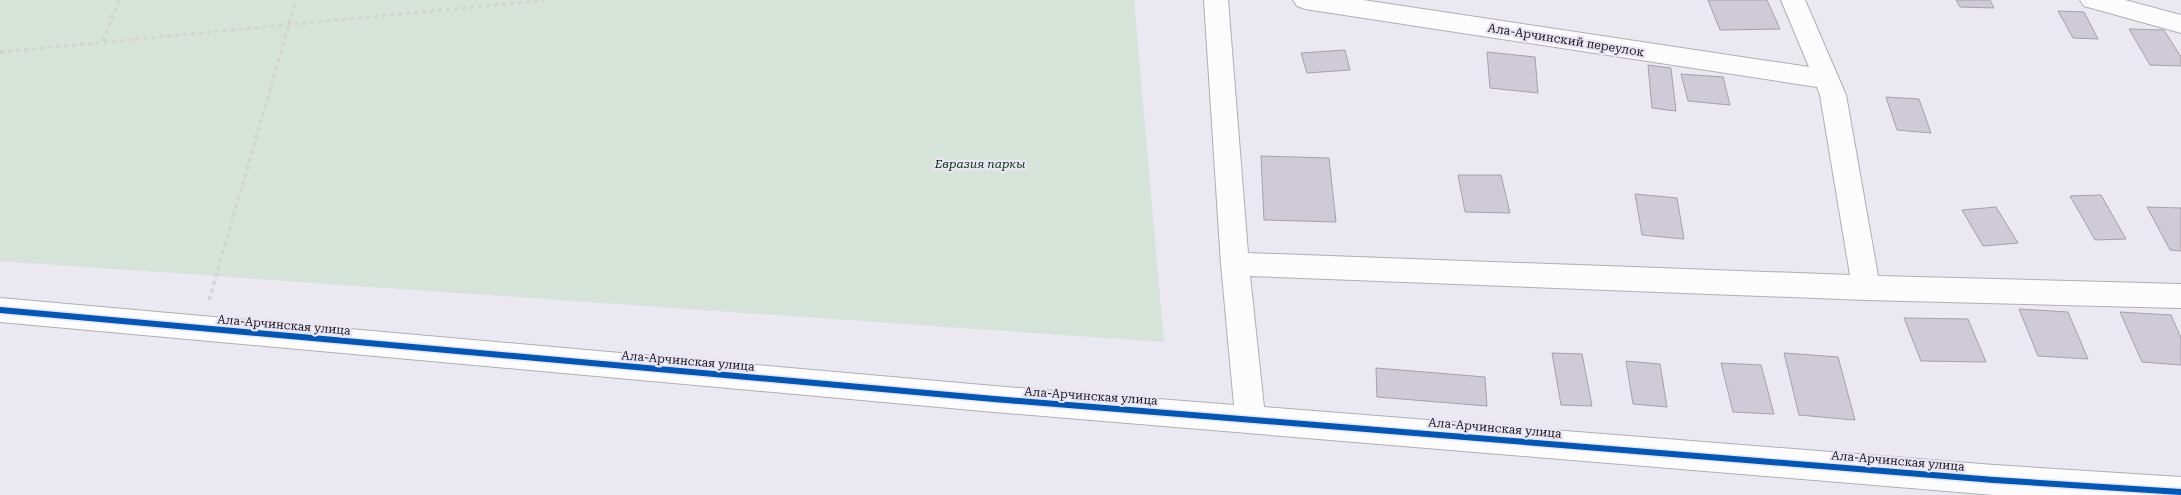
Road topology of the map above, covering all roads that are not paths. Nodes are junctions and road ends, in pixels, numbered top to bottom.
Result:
1 (1216, 0) edge
2 (1306, 0) edge
3 (1793, 0) edge
4 (2092, 0) edge
5 (2181, 24) edge
6 (1827, 79) junction
7 (1236, 264) junction
8 (1866, 288) junction
9 (2181, 296) edge
10 (0, 310) edge
11 (1250, 419) junction
12 (1994, 487) edge
13 (2181, 492) edge

1 - 7 street
2 - 6 street, Ала-Арчинский переулок
3 - 6 street
4 - 5 street
6 - 8 street
7 - 8 street
7 - 11 street
8 - 9 street
10 - 11 street, Ала-Арчинская улица
11 - 12 street, Ала-Арчинская улица
12 - 13 street, Ала-Арчинская улица

